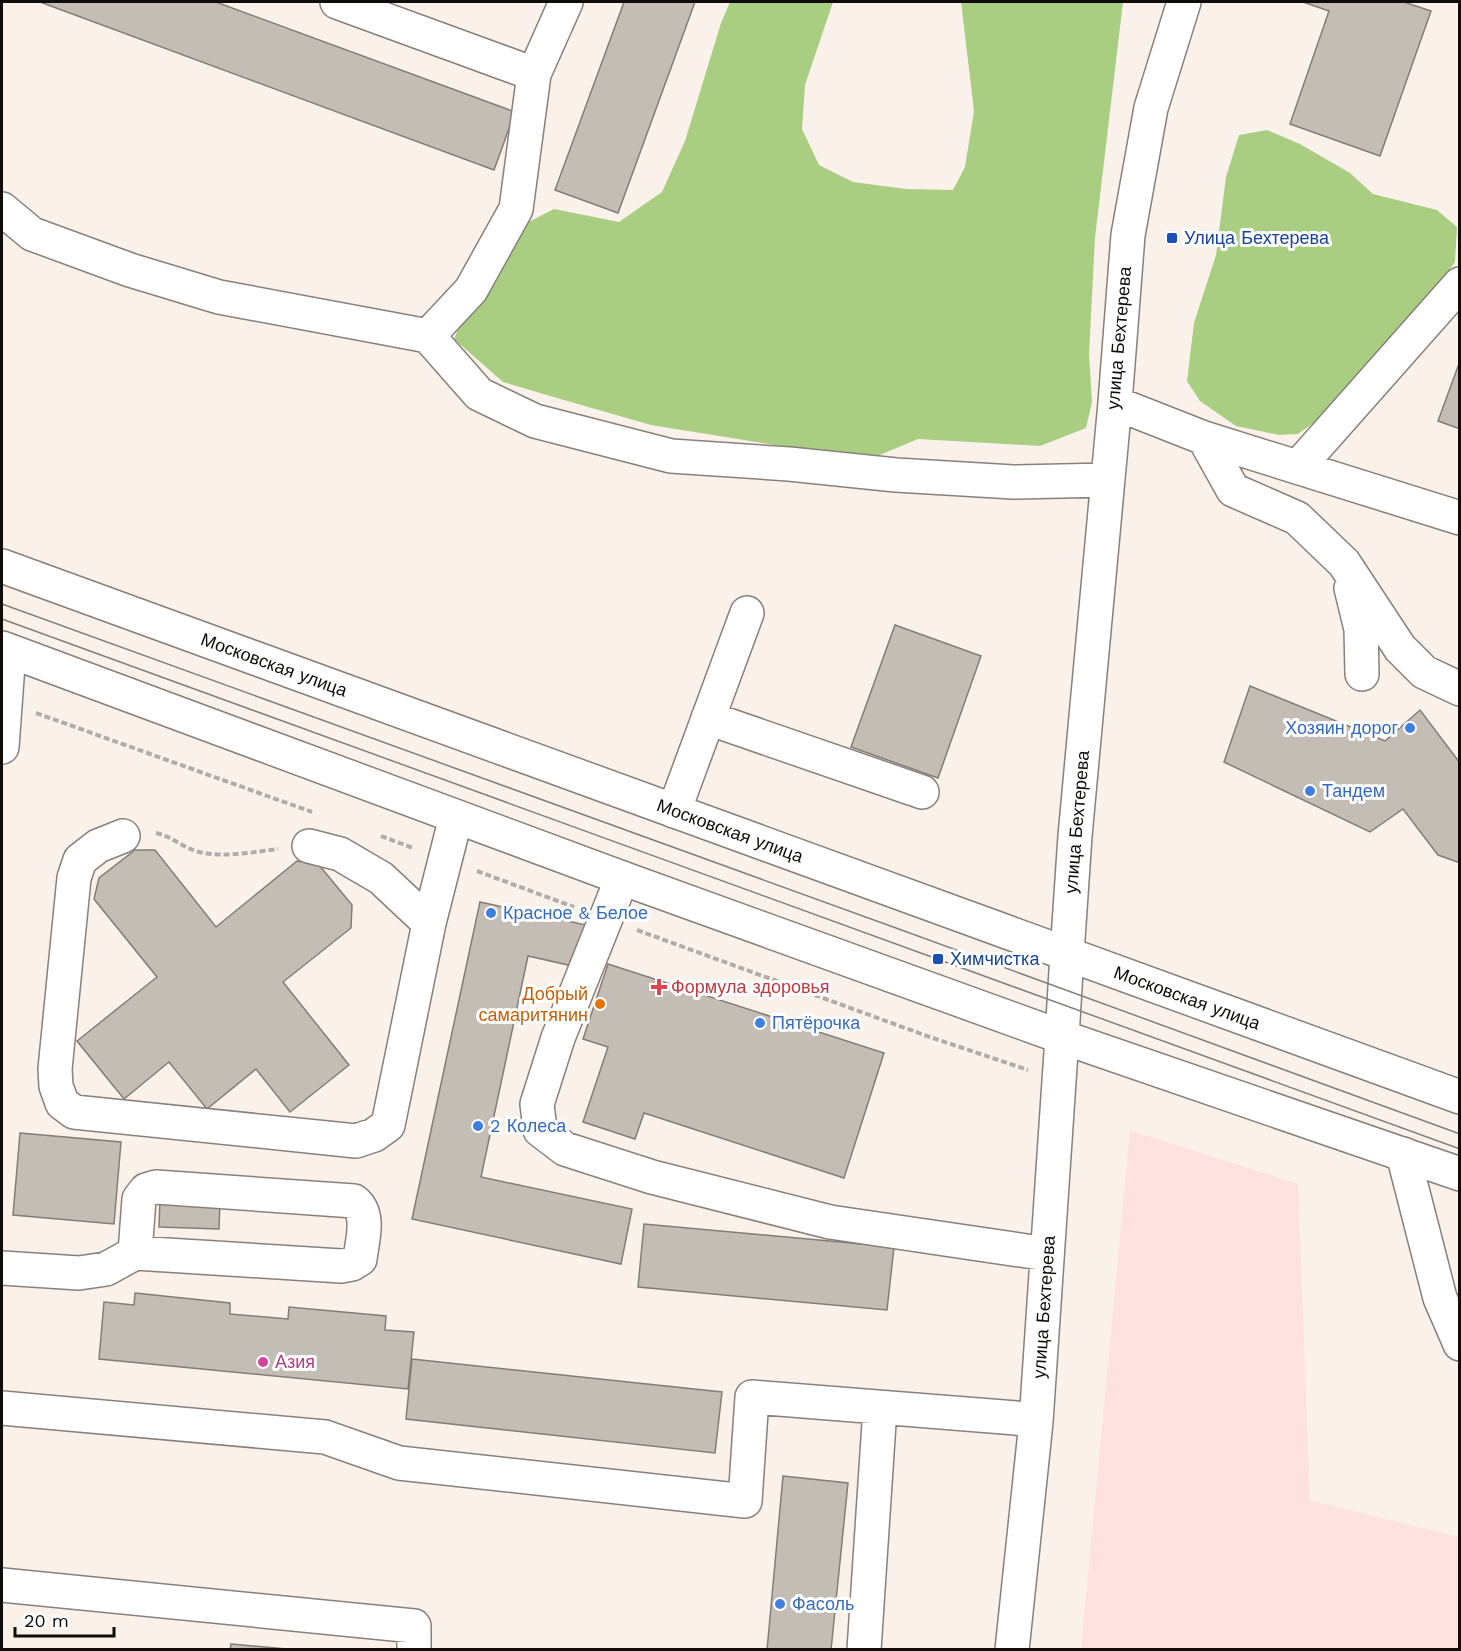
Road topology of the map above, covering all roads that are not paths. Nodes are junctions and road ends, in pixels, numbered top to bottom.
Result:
1 (337, 2) edge
2 (566, 2) edge
3 (1184, 2) edge
4 (534, 74) junction
5 (2, 209) edge
6 (1460, 284) edge
7 (428, 336) junction
8 (1115, 403) junction
9 (1204, 438) junction
10 (1299, 467) junction
11 (1107, 480) junction
12 (1460, 518) edge
13 (1344, 563) junction
14 (2, 566) edge
15 (747, 613) dead end
16 (5, 649) edge
17 (1362, 674) dead end
18 (1460, 689) edge
19 (708, 718) junction
20 (2, 747) edge
21 (922, 792) dead end
22 (674, 811) junction
23 (456, 817) junction
24 (123, 836) road end
25 (309, 846) road end
26 (622, 878) junction
27 (429, 923) junction
28 (1067, 954) junction
29 (1062, 1037) junction
30 (1460, 1097) edge
31 (1403, 1154) junction
32 (1460, 1174) edge
33 (135, 1253) junction
34 (1047, 1254) junction
35 (2, 1268) edge
36 (1460, 1344) edge
37 (2, 1408) edge
38 (880, 1408) junction
39 (1036, 1422) junction
40 (2, 1584) edge
41 (414, 1650) edge
42 (864, 1650) edge
43 (1012, 1650) edge

1 - 4 main road
2 - 4 main road
3 - 8 main road, улица Бехтерева
4 - 7 main road
5 - 7 main road
6 - 10 main road
7 - 11 main road
8 - 9 main road
8 - 11 main road, улица Бехтерева
9 - 10 main road
9 - 13 main road
10 - 12 main road
11 - 28 main road, улица Бехтерева
13 - 17 main road
13 - 18 main road
14 - 22 main road, Московская улица
15 - 19 main road
16 - 20 main road
16 - 23 main road
19 - 21 main road
19 - 22 main road
22 - 28 main road, Московская улица
23 - 26 main road
23 - 27 main road
24 - 27 main road
25 - 27 main road
26 - 29 main road
26 - 34 main road
28 - 29 main road, улица Бехтерева
28 - 30 main road, Московская улица
29 - 31 main road
29 - 34 main road, улица Бехтерева
31 - 32 main road
31 - 36 main road
33 - 33 main road
33 - 35 main road
34 - 39 main road, улица Бехтерева
37 - 38 main road
38 - 39 main road
38 - 42 main road
39 - 43 main road, улица Бехтерева
40 - 41 main road

